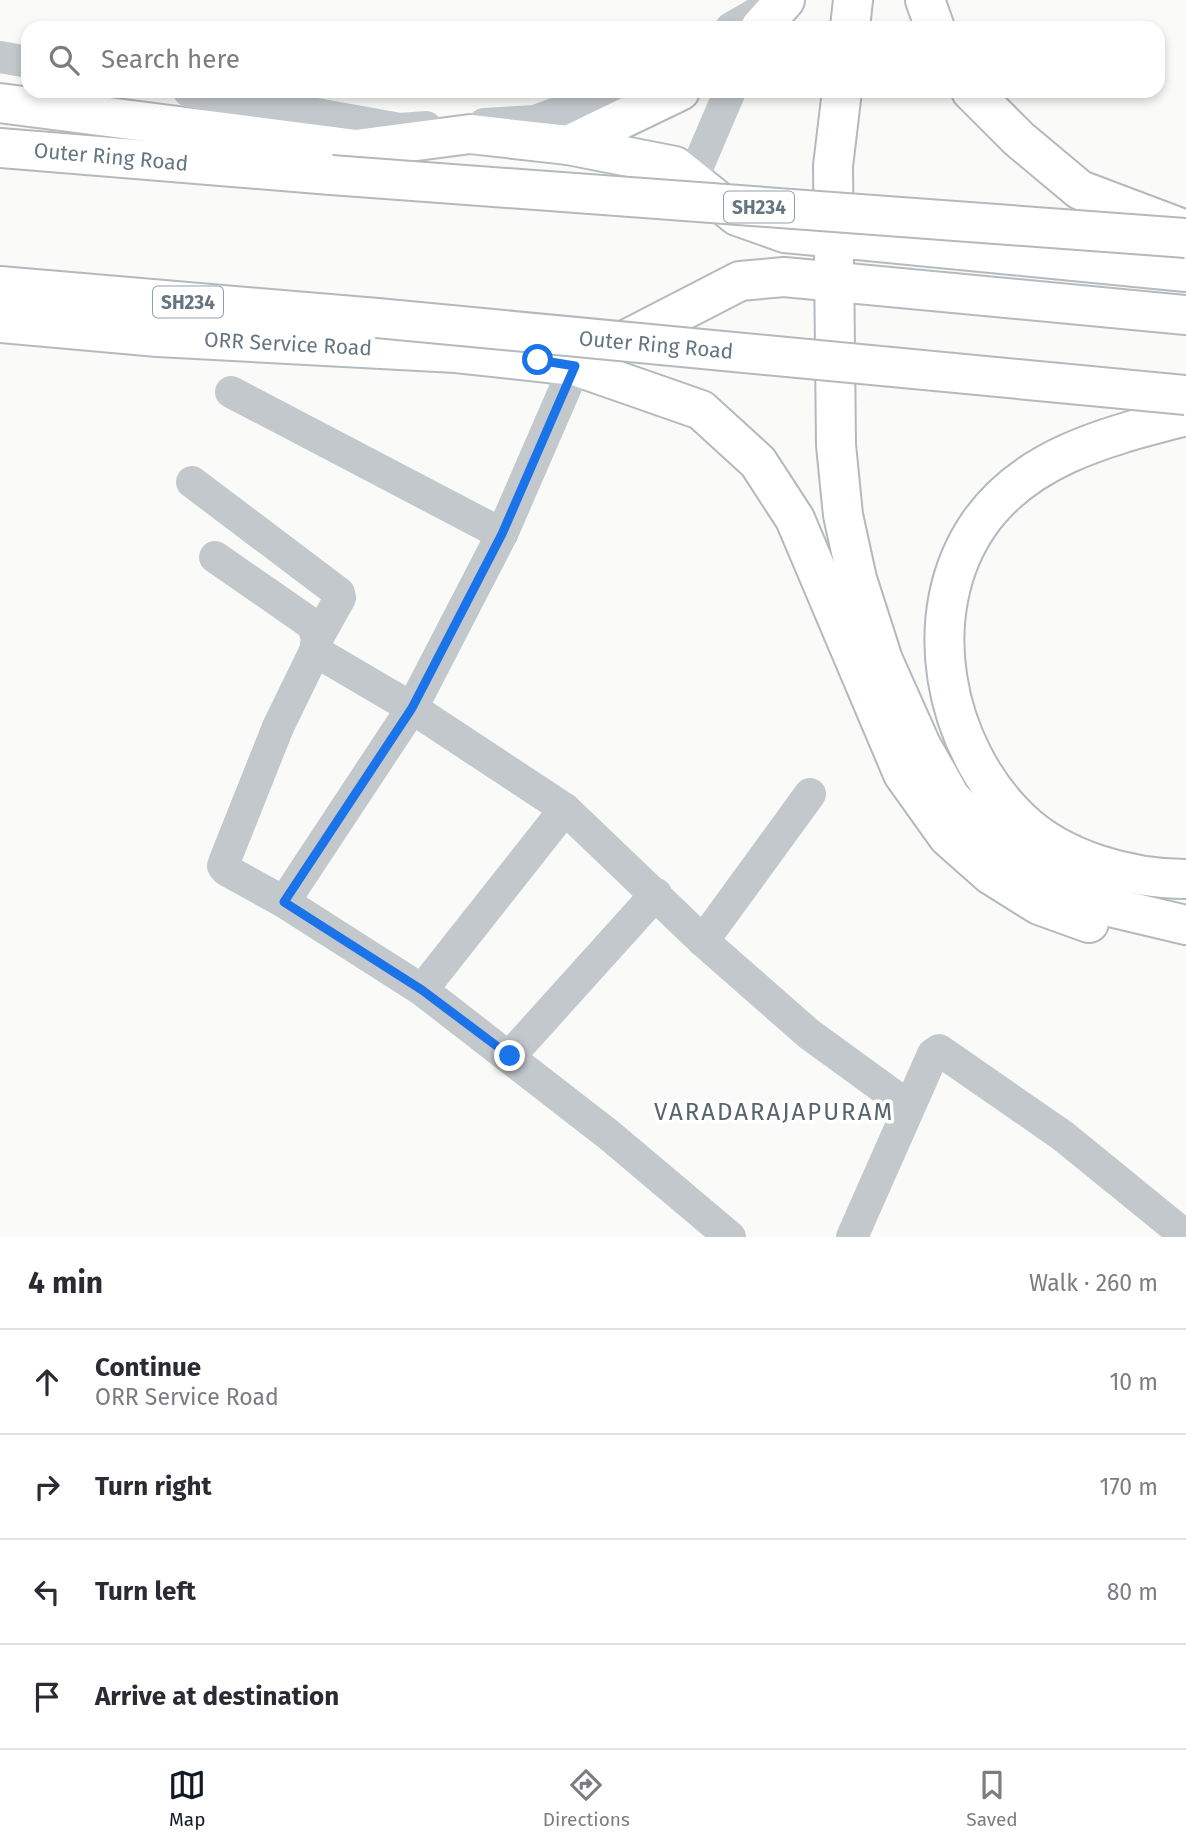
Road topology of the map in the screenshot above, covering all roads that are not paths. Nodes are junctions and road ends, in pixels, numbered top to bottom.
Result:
1 (780, 0) edge
2 (785, 0) edge
3 (853, 0) edge
4 (925, 0) edge
5 (743, 21) edge
6 (766, 21) edge
7 (851, 21) edge
8 (931, 21) edge
9 (0, 57) edge
10 (21, 61) edge
11 (228, 98) edge
12 (597, 98) edge
13 (665, 98) edge
14 (727, 98) edge
15 (841, 98) edge
16 (978, 98) edge
17 (0, 103) edge
18 (568, 145) junction
19 (0, 148) edge
20 (692, 180) junction
21 (1186, 230) edge
22 (1186, 238) edge
23 (836, 239) junction
24 (1186, 272) edge
25 (833, 283) junction
26 (0, 286) edge
27 (1186, 315) edge
28 (0, 323) edge
29 (575, 366) junction
30 (231, 392) dead end
31 (1186, 394) edge
32 (1186, 415) edge
33 (192, 482) dead end
34 (502, 534) junction
35 (215, 557) dead end
36 (316, 645) junction
37 (412, 708) junction
38 (810, 794) dead end
39 (565, 809) junction
40 (1186, 879) edge
41 (656, 894) junction
42 (284, 902) junction
43 (1186, 925) edge
44 (703, 941) junction
45 (1186, 949) edge
46 (422, 990) junction
47 (510, 1056) junction
48 (908, 1106) junction
49 (1186, 1236) edge
50 (730, 1237) edge
51 (852, 1237) edge

1 - 5 street
2 - 6 main road
3 - 7 main road
4 - 8 main road
9 - 10 street
11 - 12 street
13 - 18 main road
14 - 20 street
15 - 23 main road
16 - 21 main road
17 - 18 main road
18 - 20 main road
19 - 22 main road, Outer Ring Road / SH234, bridge
20 - 23 main road
23 - 24 main road
23 - 25 main road
25 - 27 main road
25 - 29 main road
25 - 43 main road
26 - 31 main road, Outer Ring Road / SH234, bridge
28 - 29 main road, ORR Service Road
29 - 34 street
29 - 45 main road, ORR Service Road
30 - 34 street
32 - 40 main road
33 - 36 street
34 - 37 street
35 - 36 street
36 - 37 street
36 - 42 street
37 - 39 street
37 - 42 street
38 - 44 street
39 - 41 street
39 - 46 street
41 - 44 street
41 - 47 street
42 - 46 street
44 - 48 street
46 - 47 street
47 - 50 street
48 - 49 street
48 - 51 street

